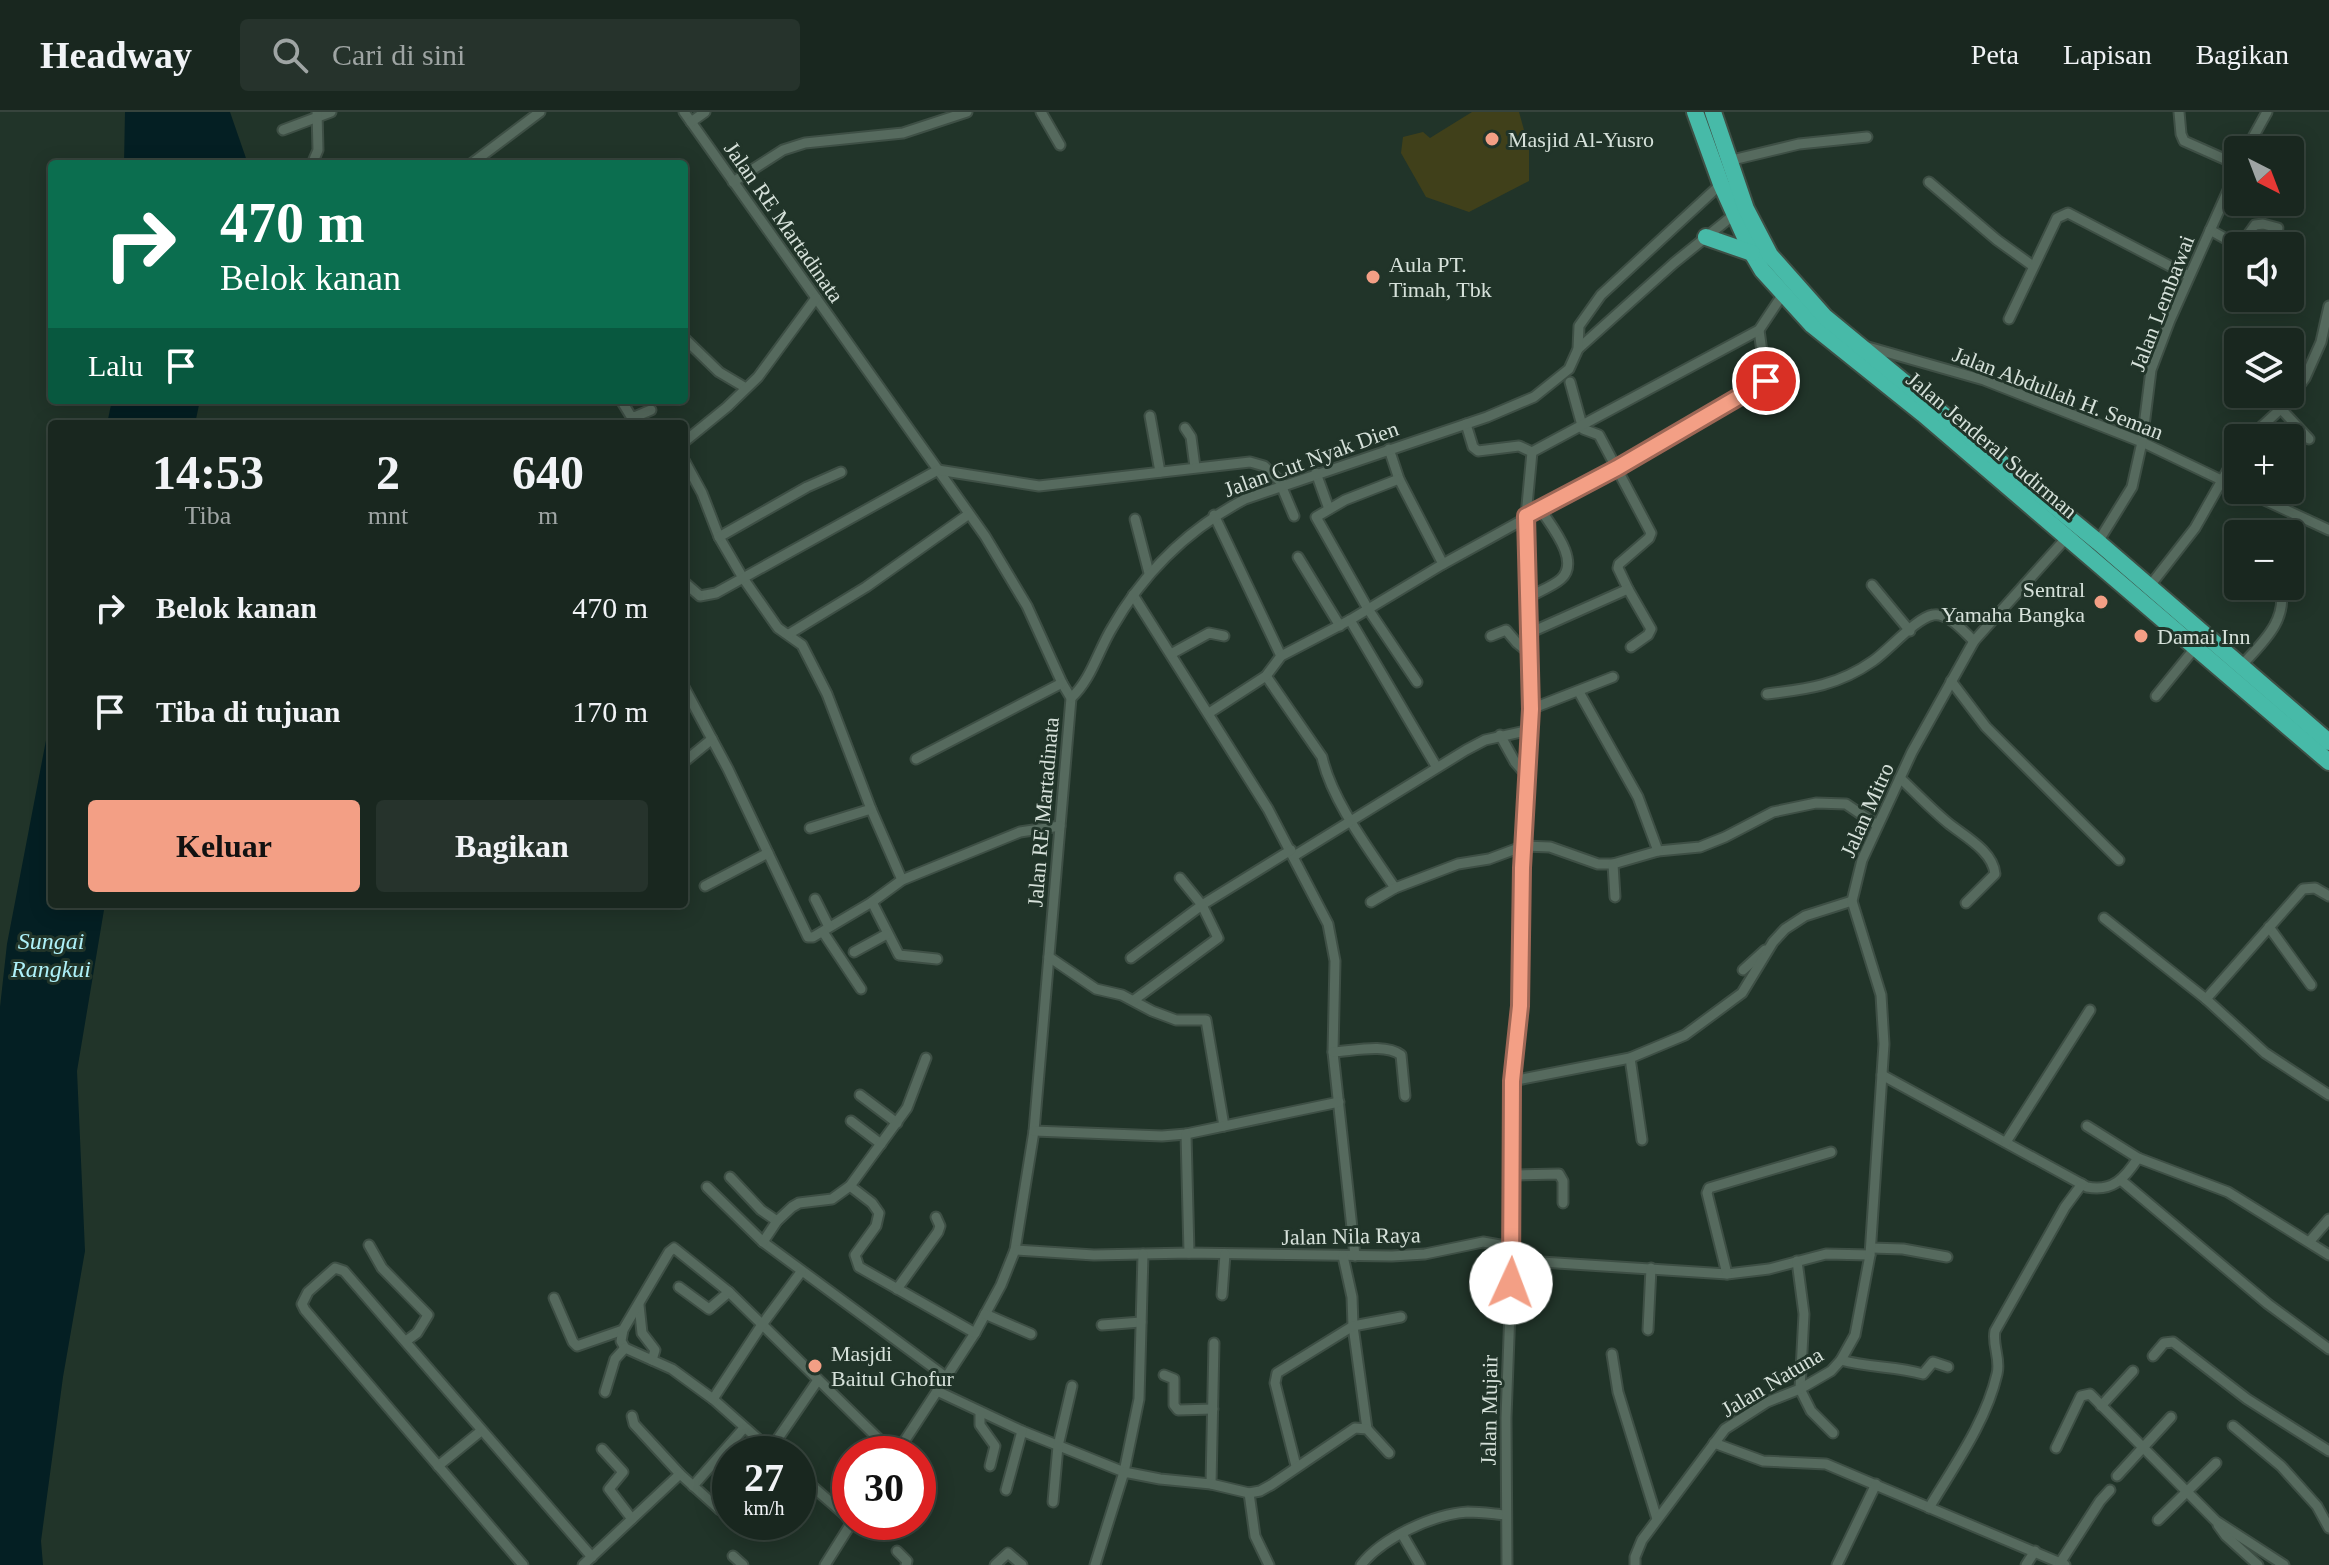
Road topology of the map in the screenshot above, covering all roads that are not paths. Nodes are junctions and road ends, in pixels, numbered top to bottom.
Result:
1 (331, 112) edge
2 (540, 112) edge
3 (684, 112) edge
4 (705, 112) edge
5 (967, 112) edge
6 (1041, 112) edge
7 (1695, 112) edge
8 (1713, 112) edge
9 (2179, 112) edge
10 (2267, 112) edge
11 (318, 114) edge
12 (691, 122) junction
13 (283, 130) dead end
14 (2254, 136) edge
15 (1867, 137) dead end
16 (1060, 145) dead end
17 (314, 160) edge
18 (476, 160) edge
19 (2224, 160) edge
20 (1728, 161) junction
21 (1728, 181) junction
22 (733, 182) junction
23 (1929, 182) dead end
24 (2224, 198) edge
25 (1740, 211) junction
26 (2278, 228) dead end
27 (2210, 230) junction
28 (2250, 232) edge
29 (1706, 237) junction
30 (2224, 239) edge
31 (1752, 253) junction
32 (2033, 266) junction
33 (2189, 276) junction
34 (1783, 294) junction
35 (816, 298) junction
36 (2328, 311) edge
37 (2009, 319) dead end
38 (1822, 324) junction
39 (1759, 330) junction
40 (688, 342) edge
41 (1861, 345) junction
42 (2325, 345) edge
43 (1578, 349) junction
44 (1570, 382) dead end
45 (746, 388) junction
46 (623, 404) edge
47 (2281, 409) junction
48 (651, 410) dead end
49 (1150, 416) dead end
50 (1466, 424) junction
51 (2264, 424) edge
52 (1581, 425) junction
53 (1185, 428) dead end
54 (688, 439) edge
55 (2309, 439) dead end
56 (2142, 442) junction
57 (1389, 449) junction
58 (1532, 452) junction
59 (1615, 465) junction
60 (688, 467) edge
61 (1195, 467) junction
62 (938, 470) junction
63 (841, 472) dead end
64 (1160, 472) junction
65 (1316, 473) junction
66 (2224, 476) edge
67 (1399, 479) junction
68 (2222, 480) junction
69 (1282, 484) junction
70 (2273, 504) edge
71 (1329, 509) junction
72 (1541, 510) junction
73 (1526, 512) junction
74 (969, 514) junction
75 (1214, 515) junction
76 (1294, 516) dead end
77 (1135, 519) dead end
78 (2329, 530) edge
79 (2072, 531) junction
80 (719, 537) junction
81 (2098, 542) junction
82 (1298, 557) dead end
83 (1441, 559) junction
84 (1149, 573) junction
85 (743, 578) junction
86 (1872, 585) dead end
87 (688, 586) edge
88 (2149, 587) junction
89 (1628, 589) junction
90 (1133, 595) junction
91 (1527, 598) junction
92 (2281, 600) edge
93 (1366, 603) junction
94 (1350, 620) junction
95 (1337, 621) junction
96 (1910, 631) junction
97 (789, 634) junction
98 (1527, 634) junction
99 (1224, 636) dead end
100 (1491, 636) dead end
101 (1974, 641) junction
102 (1631, 647) dead end
103 (2195, 648) junction
104 (1277, 650) junction
105 (1528, 652) junction
106 (1171, 654) junction
107 (2241, 666) junction
108 (1266, 676) junction
109 (1613, 677) dead end
110 (1951, 681) junction
111 (1417, 682) dead end
112 (1062, 683) junction
113 (1579, 692) junction
114 (688, 694) edge
115 (1767, 694) dead end
116 (2156, 696) dead end
117 (1071, 698) junction
118 (1531, 709) junction
119 (1209, 713) junction
120 (1530, 730) junction
121 (1500, 735) junction
122 (712, 739) junction
123 (2329, 742) edge
124 (688, 759) edge
125 (916, 759) dead end
126 (2329, 762) edge
127 (1436, 766) junction
128 (1528, 777) junction
129 (1900, 778) junction
130 (871, 809) junction
131 (1352, 821) junction
132 (1877, 825) junction
133 (1060, 826) junction
134 (810, 828) dead end
135 (1524, 846) junction
136 (1658, 851) junction
137 (768, 853) junction
138 (1292, 853) junction
139 (2119, 860) dead end
140 (1613, 864) junction
141 (1180, 878) dead end
142 (902, 880) junction
143 (705, 886) dead end
144 (1395, 888) junction
145 (2329, 896) edge
146 (1615, 897) dead end
147 (815, 899) dead end
148 (1852, 901) junction
149 (872, 902) junction
150 (1371, 902) dead end
151 (1966, 903) dead end
152 (1202, 905) junction
153 (2104, 918) dead end
154 (2269, 927) junction
155 (826, 930) junction
156 (887, 934) junction
157 (1773, 942) junction
158 (854, 952) dead end
159 (1049, 952) junction
160 (1131, 958) dead end
161 (937, 959) dead end
162 (1743, 970) dead end
163 (2311, 985) dead end
164 (861, 989) dead end
165 (1138, 997) junction
166 (2206, 999) junction
167 (2090, 1010) dead end
168 (1333, 1052) junction
169 (1634, 1057) junction
170 (926, 1058) dead end
171 (1882, 1075) junction
172 (1512, 1081) junction
173 (860, 1095) dead end
174 (2329, 1095) edge
175 (1405, 1096) dead end
176 (1339, 1102) junction
177 (851, 1121) dead end
178 (897, 1123) junction
179 (1224, 1126) junction
180 (2087, 1126) dead end
181 (1034, 1131) junction
182 (1186, 1134) junction
183 (1642, 1140) dead end
184 (2006, 1142) junction
185 (881, 1144) junction
186 (1831, 1152) dead end
187 (2138, 1158) junction
188 (1513, 1175) junction
189 (730, 1177) dead end
190 (2122, 1181) junction
191 (2082, 1184) junction
192 (850, 1186) junction
193 (707, 1187) dead end
194 (1563, 1203) dead end
195 (936, 1217) dead end
196 (2329, 1219) edge
197 (777, 1221) junction
198 (2310, 1241) junction
199 (763, 1242) junction
200 (369, 1245) dead end
201 (1015, 1250) junction
202 (1870, 1252) junction
203 (1189, 1253) junction
204 (1143, 1254) junction
205 (1225, 1254) junction
206 (1512, 1255) junction
207 (2329, 1255) edge
208 (1343, 1256) junction
209 (1355, 1256) junction
210 (1947, 1257) dead end
211 (1797, 1261) junction
212 (1651, 1268) junction
213 (801, 1272) junction
214 (1727, 1274) junction
215 (679, 1287) dead end
216 (897, 1289) junction
217 (729, 1292) junction
218 (1222, 1295) dead end
219 (554, 1298) dead end
220 (639, 1303) junction
221 (985, 1314) junction
222 (1401, 1317) dead end
223 (1141, 1322) junction
224 (1102, 1325) dead end
225 (761, 1326) junction
226 (1353, 1326) junction
227 (623, 1330) junction
228 (1648, 1330) dead end
229 (975, 1333) junction
230 (1031, 1334) dead end
231 (406, 1341) junction
232 (1214, 1343) dead end
233 (625, 1348) junction
234 (2329, 1349) edge
235 (1612, 1354) dead end
236 (2153, 1356) dead end
237 (652, 1360) junction
238 (1841, 1360) junction
239 (1948, 1367) dead end
240 (2133, 1371) dead end
241 (1164, 1375) dead end
242 (946, 1377) junction
243 (818, 1380) junction
244 (1072, 1386) dead end
245 (1800, 1389) junction
246 (937, 1391) junction
247 (605, 1392) dead end
248 (713, 1399) junction
249 (2101, 1406) junction
250 (1213, 1409) junction
251 (980, 1413) junction
252 (632, 1416) dead end
253 (2171, 1417) dead end
254 (2233, 1426) dead end
255 (744, 1428) junction
256 (1367, 1429) junction
257 (481, 1431) junction
258 (1022, 1431) junction
259 (1833, 1433) dead end
260 (753, 1436) edge
261 (782, 1436) edge
262 (876, 1436) edge
263 (907, 1436) edge
264 (1714, 1443) junction
265 (2143, 1445) junction
266 (1058, 1446) junction
267 (2056, 1448) dead end
268 (602, 1449) dead end
269 (2329, 1451) edge
270 (1389, 1453) dead end
271 (2216, 1463) dead end
272 (438, 1466) junction
273 (990, 1466) dead end
274 (1296, 1466) junction
275 (1124, 1472) junction
276 (680, 1474) junction
277 (2117, 1476) dead end
278 (1211, 1484) junction
279 (1876, 1484) junction
280 (693, 1486) junction
281 (816, 1490) edge
282 (1006, 1490) dead end
283 (2110, 1490) dead end
284 (2186, 1492) junction
285 (1249, 1493) junction
286 (1053, 1502) dead end
287 (712, 1503) edge
288 (832, 1504) edge
289 (1929, 1508) junction
290 (1506, 1515) junction
291 (632, 1519) junction
292 (1657, 1519) junction
293 (2158, 1520) dead end
294 (2216, 1521) junction
295 (2329, 1528) edge
296 (1402, 1534) junction
297 (840, 1540) edge
298 (897, 1551) dead end
299 (2035, 1551) junction
300 (733, 1556) dead end
301 (592, 1557) junction
302 (2062, 1564) edge
303 (523, 1565) edge
304 (583, 1565) edge
305 (743, 1565) edge
306 (825, 1565) edge
307 (906, 1565) edge
308 (995, 1565) edge
309 (1022, 1565) edge
310 (1095, 1565) edge
311 (1269, 1565) edge
312 (1361, 1565) edge
313 (1420, 1565) edge
314 (1507, 1565) edge
315 (1635, 1565) edge
316 (1837, 1565) edge
317 (2026, 1565) edge
318 (2258, 1565) edge
319 (2284, 1565) edge

1 - 11 street
2 - 18 street
3 - 12 street, Jalan RE Martadinata
4 - 12 street
5 - 22 street
6 - 16 street
7 - 21 highway, Jalan Jenderal Sudirman
8 - 20 highway, Jalan Jenderal Sudirman
9 - 19 street
10 - 14 street
11 - 13 street
11 - 17 street
12 - 22 street, Jalan RE Martadinata
15 - 20 street
20 - 21 highway, Jalan Jenderal Sudirman
21 - 25 highway, Jalan Jenderal Sudirman
21 - 43 street, Jalan Cut Nyak Dien
22 - 35 street, Jalan RE Martadinata
23 - 32 street
24 - 27 street, Jalan Lembawai
25 - 29 street, Jalan Cut Nyak Dien
25 - 31 highway, Jalan Jenderal Sudirman
25 - 38 highway, Jalan Jenderal Sudirman
26 - 28 street
27 - 30 street
27 - 33 street, Jalan Lembawai
29 - 31 highway
29 - 43 street, Jalan Cut Nyak Dien
31 - 34 highway, Jalan Jenderal Sudirman
32 - 33 street
32 - 37 street
33 - 56 street, Jalan Lembawai
34 - 38 highway, Jalan Jenderal Sudirman
34 - 39 street
35 - 45 street
35 - 62 street, Jalan RE Martadinata
36 - 42 street
38 - 41 highway, Jalan Jenderal Sudirman
38 - 79 highway, Jalan Jenderal Sudirman
39 - 52 street
39 - 59 street
40 - 45 street
41 - 56 street, Jalan Abdullah H. Seman
41 - 79 highway, Jalan Jenderal Sudirman
42 - 47 street
43 - 50 street, Jalan Cut Nyak Dien
44 - 52 street
45 - 54 street
46 - 48 street
47 - 51 street
47 - 55 street
49 - 64 street
50 - 57 street, Jalan Cut Nyak Dien
50 - 58 street
52 - 58 street
52 - 59 street
53 - 61 street
56 - 68 street, Jalan Abdullah H. Seman
56 - 81 street, Jalan Lembawai
57 - 65 street, Jalan Cut Nyak Dien
57 - 67 street
58 - 73 street, Jalan Mujair
59 - 72 street
59 - 89 street
60 - 80 street
61 - 64 street
61 - 69 street
62 - 64 street
62 - 74 street, Jalan RE Martadinata
62 - 85 street
63 - 80 street
65 - 69 street, Jalan Cut Nyak Dien
65 - 71 street
66 - 68 street
67 - 71 street
67 - 83 street
68 - 88 street
69 - 75 street, Jalan Cut Nyak Dien
69 - 76 street
70 - 78 street, Jalan Abdullah H. Seman
71 - 93 street
72 - 73 street
72 - 91 street
73 - 83 street
73 - 91 street, Jalan Mujair
74 - 97 street
74 - 112 street, Jalan RE Martadinata
75 - 84 street, Jalan Cut Nyak Dien
75 - 104 street
77 - 84 street
79 - 81 highway, Jalan Jenderal Sudirman
79 - 101 street, Jalan Mitro
79 - 103 highway, Jalan Jenderal Sudirman
80 - 85 street
81 - 88 highway, Jalan Jenderal Sudirman
82 - 95 street
83 - 93 street
84 - 90 street, Jalan Cut Nyak Dien
85 - 87 street
85 - 97 street
86 - 96 street
88 - 107 highway, Jalan Jenderal Sudirman
89 - 98 street
89 - 102 street
90 - 106 street
90 - 117 street, Jalan Cut Nyak Dien
91 - 98 street, Jalan Mujair
92 - 107 street
93 - 94 street
93 - 111 street
94 - 95 street
94 - 127 street
95 - 104 street
96 - 101 street
96 - 115 street
97 - 130 street
98 - 105 street, Jalan Mujair
99 - 106 street
100 - 105 street
101 - 110 street, Jalan Mitro
103 - 116 street
103 - 126 highway, Jalan Jenderal Sudirman
104 - 108 street
105 - 118 street, Jalan Mujair
106 - 119 street
107 - 123 highway, Jalan Jenderal Sudirman
108 - 119 street
108 - 131 street
109 - 113 street
110 - 129 street, Jalan Mitro
110 - 139 street
112 - 117 street, Jalan RE Martadinata
112 - 125 street
113 - 118 street
113 - 136 street
114 - 122 street
117 - 133 street, Jalan RE Martadinata
118 - 120 street, Jalan Mujair
119 - 138 street
120 - 121 street
120 - 128 street, Jalan Mujair
121 - 127 street
121 - 128 street
122 - 124 street
122 - 137 street
127 - 131 street
128 - 135 street, Jalan Mujair
129 - 132 street, Jalan Mitro
129 - 151 street
130 - 134 street
130 - 142 street
131 - 138 street
131 - 144 street
132 - 136 street
132 - 148 street, Jalan Mitro
133 - 142 street
133 - 159 street, Jalan RE Martadinata
135 - 140 street
135 - 144 street
135 - 172 street, Jalan Mujair
136 - 140 street
137 - 143 street
137 - 155 street
138 - 152 street
138 - 168 street
140 - 146 street
141 - 152 street
142 - 149 street
144 - 150 street
145 - 154 street
147 - 155 street
148 - 157 street
148 - 171 street
149 - 155 street
149 - 156 street
152 - 160 street
152 - 165 street
153 - 166 street
154 - 163 street
154 - 166 street
155 - 164 street
156 - 158 street
156 - 161 street
157 - 162 street
157 - 169 street
159 - 165 street
159 - 181 street, Jalan RE Martadinata
165 - 179 street
166 - 174 street
167 - 184 street
168 - 175 street
168 - 176 street
169 - 172 street
169 - 183 street
170 - 178 street
171 - 184 street
171 - 202 street
172 - 188 street, Jalan Mujair
173 - 178 street
176 - 179 street
176 - 209 street
177 - 185 street
178 - 185 street
179 - 182 street
180 - 187 street
181 - 182 street
181 - 201 street, Jalan RE Martadinata
182 - 203 street
184 - 191 street
185 - 192 street
186 - 214 street
187 - 190 street
187 - 198 street
188 - 194 street
188 - 206 street, Jalan Mujair
189 - 197 street
190 - 191 street
190 - 234 street
191 - 289 street
192 - 197 street
192 - 216 street
193 - 199 street
195 - 216 street
196 - 198 street
197 - 199 street
198 - 207 street
199 - 213 street
200 - 231 street
201 - 204 street, Jalan Nila Raya
201 - 221 street, Jalan RE Martadinata
202 - 210 street, Jalan Nila Raya
202 - 211 street, Jalan Nila Raya
202 - 238 street, Jalan Natuna
203 - 204 street, Jalan Nila Raya
203 - 205 street, Jalan Nila Raya
204 - 223 street
205 - 208 street, Jalan Nila Raya
205 - 218 street
206 - 209 street, Jalan Nila Raya
206 - 212 street, Jalan Nila Raya
206 - 290 street, Jalan Mujair
208 - 209 street, Jalan Nila Raya
208 - 226 street
211 - 214 street, Jalan Nila Raya
211 - 245 street
212 - 214 street, Jalan Nila Raya
212 - 228 street
213 - 225 street
213 - 242 street
215 - 217 street
216 - 229 street
217 - 220 street
217 - 225 street
219 - 227 street
220 - 227 street
220 - 237 street
221 - 229 street, Jalan RE Martadinata
221 - 230 street
222 - 226 street
223 - 224 street
223 - 275 street
225 - 243 street
225 - 248 street
226 - 256 street
226 - 274 street
227 - 233 street
229 - 242 street, Jalan RE Martadinata
231 - 257 street
231 - 272 street
232 - 250 street
233 - 237 street
233 - 247 street
235 - 292 street
236 - 269 street
237 - 248 street
238 - 239 street
238 - 245 street, Jalan Natuna
240 - 249 street
241 - 250 street
242 - 246 street, Jalan RE Martadinata
243 - 261 street
243 - 262 street
244 - 266 street
245 - 259 street
245 - 264 street, Jalan Natuna
246 - 251 street
246 - 263 street, Jalan RE Martadinata
248 - 255 street
249 - 265 street
249 - 267 street
250 - 278 street
251 - 258 street
251 - 273 street
252 - 276 street
253 - 265 street
254 - 295 street
255 - 260 street
255 - 280 street
256 - 270 street
256 - 274 street
257 - 272 street
257 - 301 street
258 - 266 street
258 - 282 street
264 - 279 street
264 - 292 street, Jalan Natuna
265 - 277 street
265 - 284 street
266 - 275 street
266 - 286 street
268 - 291 street
271 - 284 street
272 - 303 street
274 - 285 street
275 - 278 street
275 - 310 street
276 - 280 street
276 - 291 street
278 - 285 street
279 - 289 street
279 - 316 street
280 - 287 street
281 - 288 street
283 - 302 street
284 - 293 street
284 - 294 street
285 - 311 street
289 - 299 street
290 - 296 street
290 - 314 street, Jalan Mujair
291 - 301 street
292 - 315 street, Jalan Natuna
294 - 318 street
294 - 319 street
296 - 312 street
296 - 313 street
297 - 306 street
298 - 307 street
299 - 302 street
299 - 317 street
300 - 305 street
301 - 304 street
308 - 309 street

